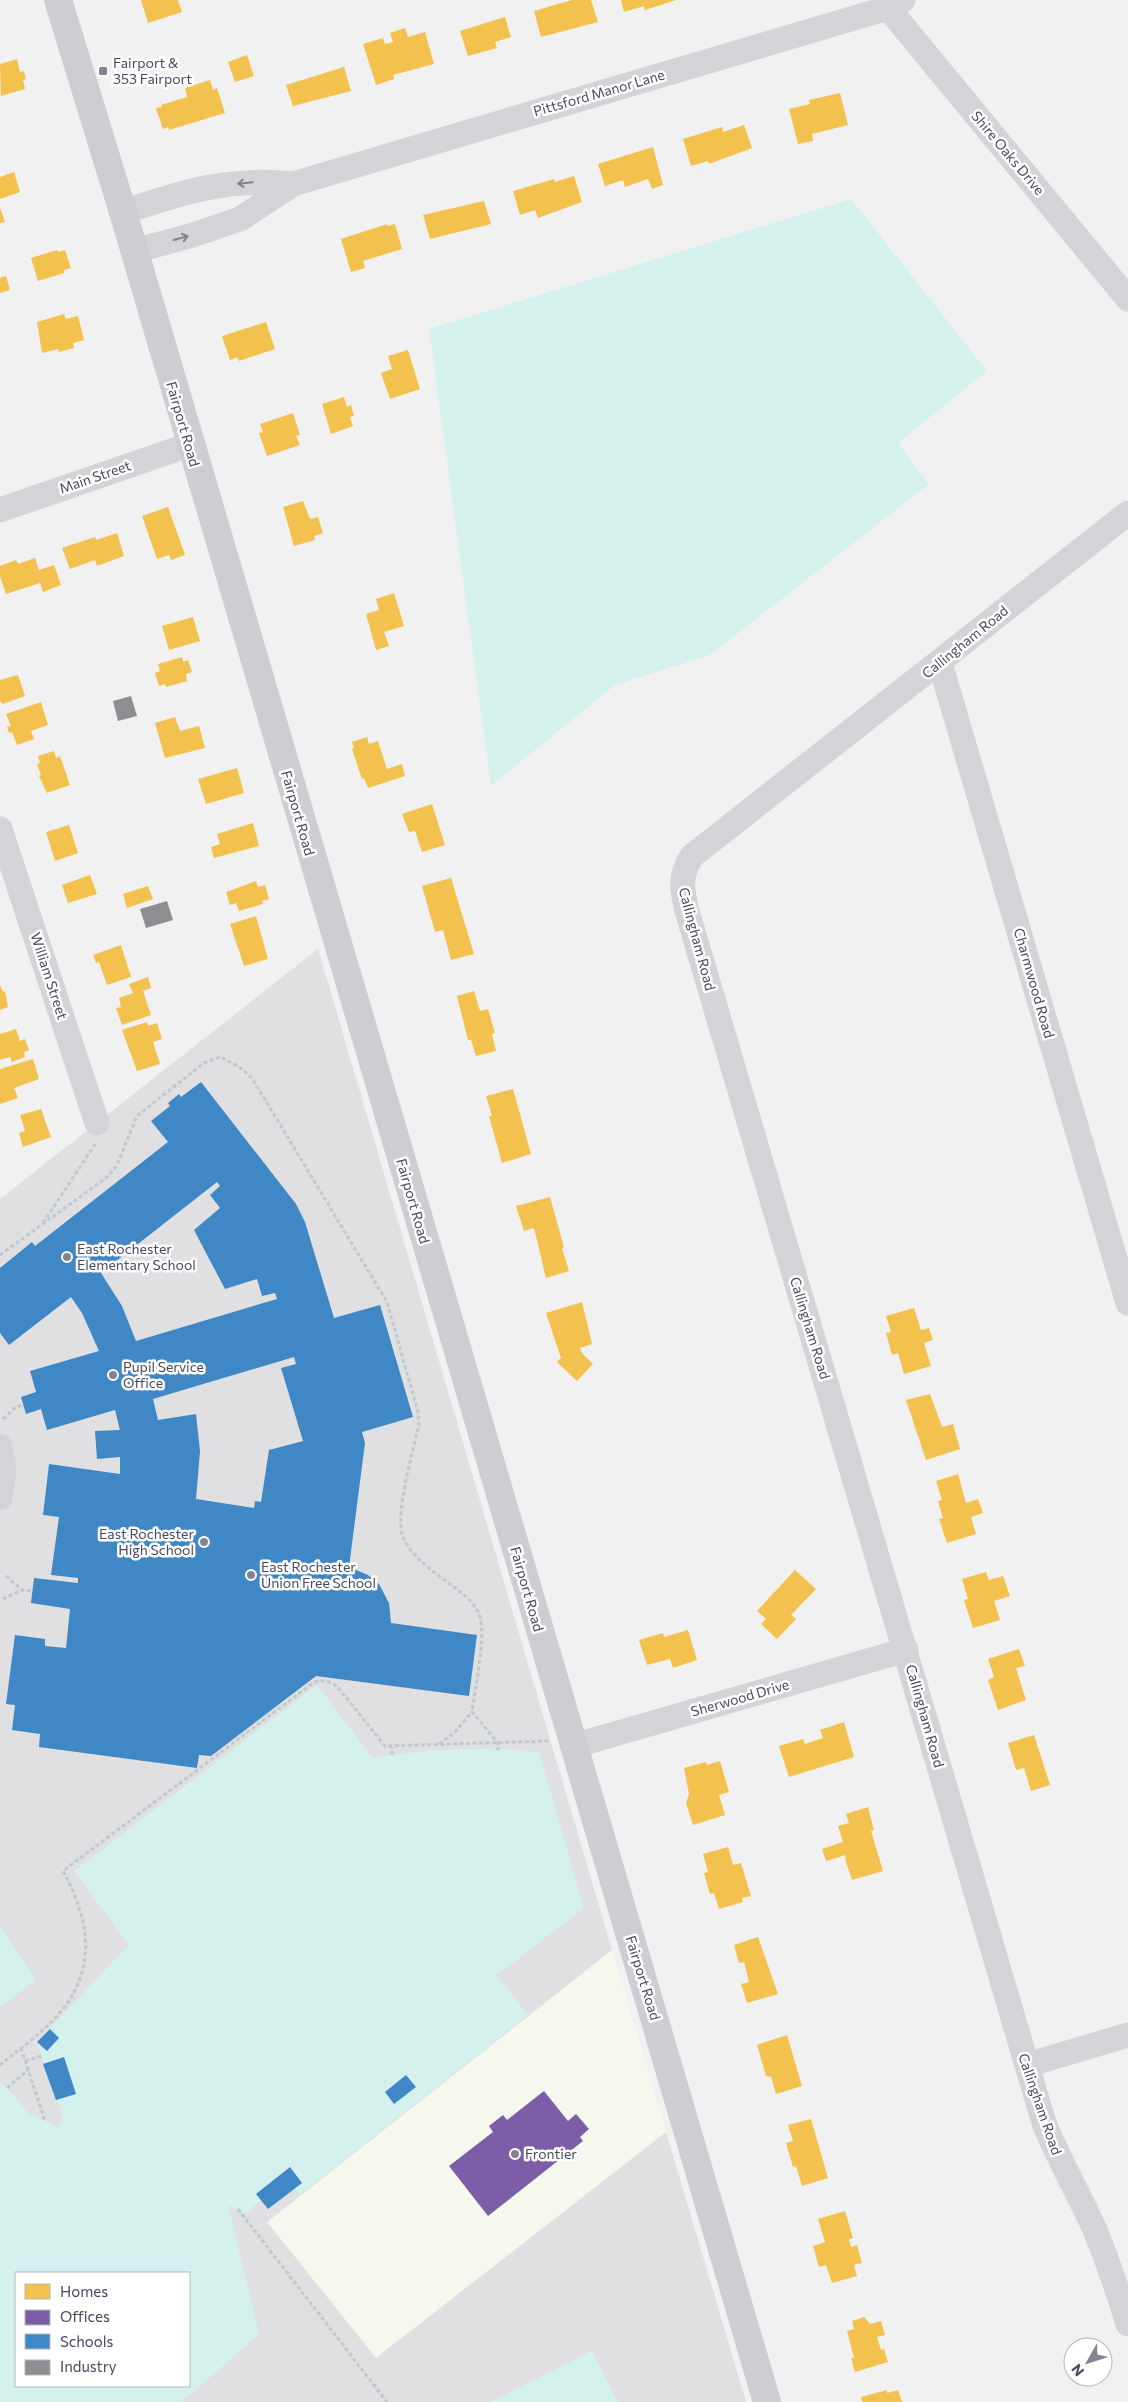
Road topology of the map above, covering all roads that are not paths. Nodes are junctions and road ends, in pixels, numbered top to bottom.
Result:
1 (58, 0) edge
2 (895, 4) edge
3 (293, 184) junction
4 (122, 212) junction
5 (134, 251) junction
6 (1128, 299) edge
7 (189, 445) junction
8 (0, 510) edge
9 (1128, 514) edge
10 (940, 664) junction
11 (0, 829) edge
12 (97, 1122) road end
13 (1128, 1303) edge
14 (0, 1446) edge
15 (0, 1498) edge
16 (906, 1650) junction
17 (561, 1744) junction
18 (1128, 2035) edge
19 (1027, 2065) junction
20 (1128, 2324) edge
21 (767, 2402) edge

1 - 4 main road, Fairport Road
2 - 3 street, Pittsford Manor Lane
2 - 6 street, Shire Oaks Drive
3 -> 4 street, Pittsford Manor Lane
5 -> 3 street, Pittsford Manor Lane
4 - 5 main road, Fairport Road
5 - 7 main road, Fairport Road
7 - 8 street, Main Street
7 - 17 main road, Fairport Road
9 - 10 street, Callingham Road
10 - 13 street, Charmwood Road
10 - 16 street, Callingham Road
11 - 12 street, William Street
14 - 15 street
16 - 17 street, Sherwood Drive
16 - 19 street, Callingham Road
17 - 21 main road, Fairport Road
18 - 19 street
19 - 20 street, Callingham Road

